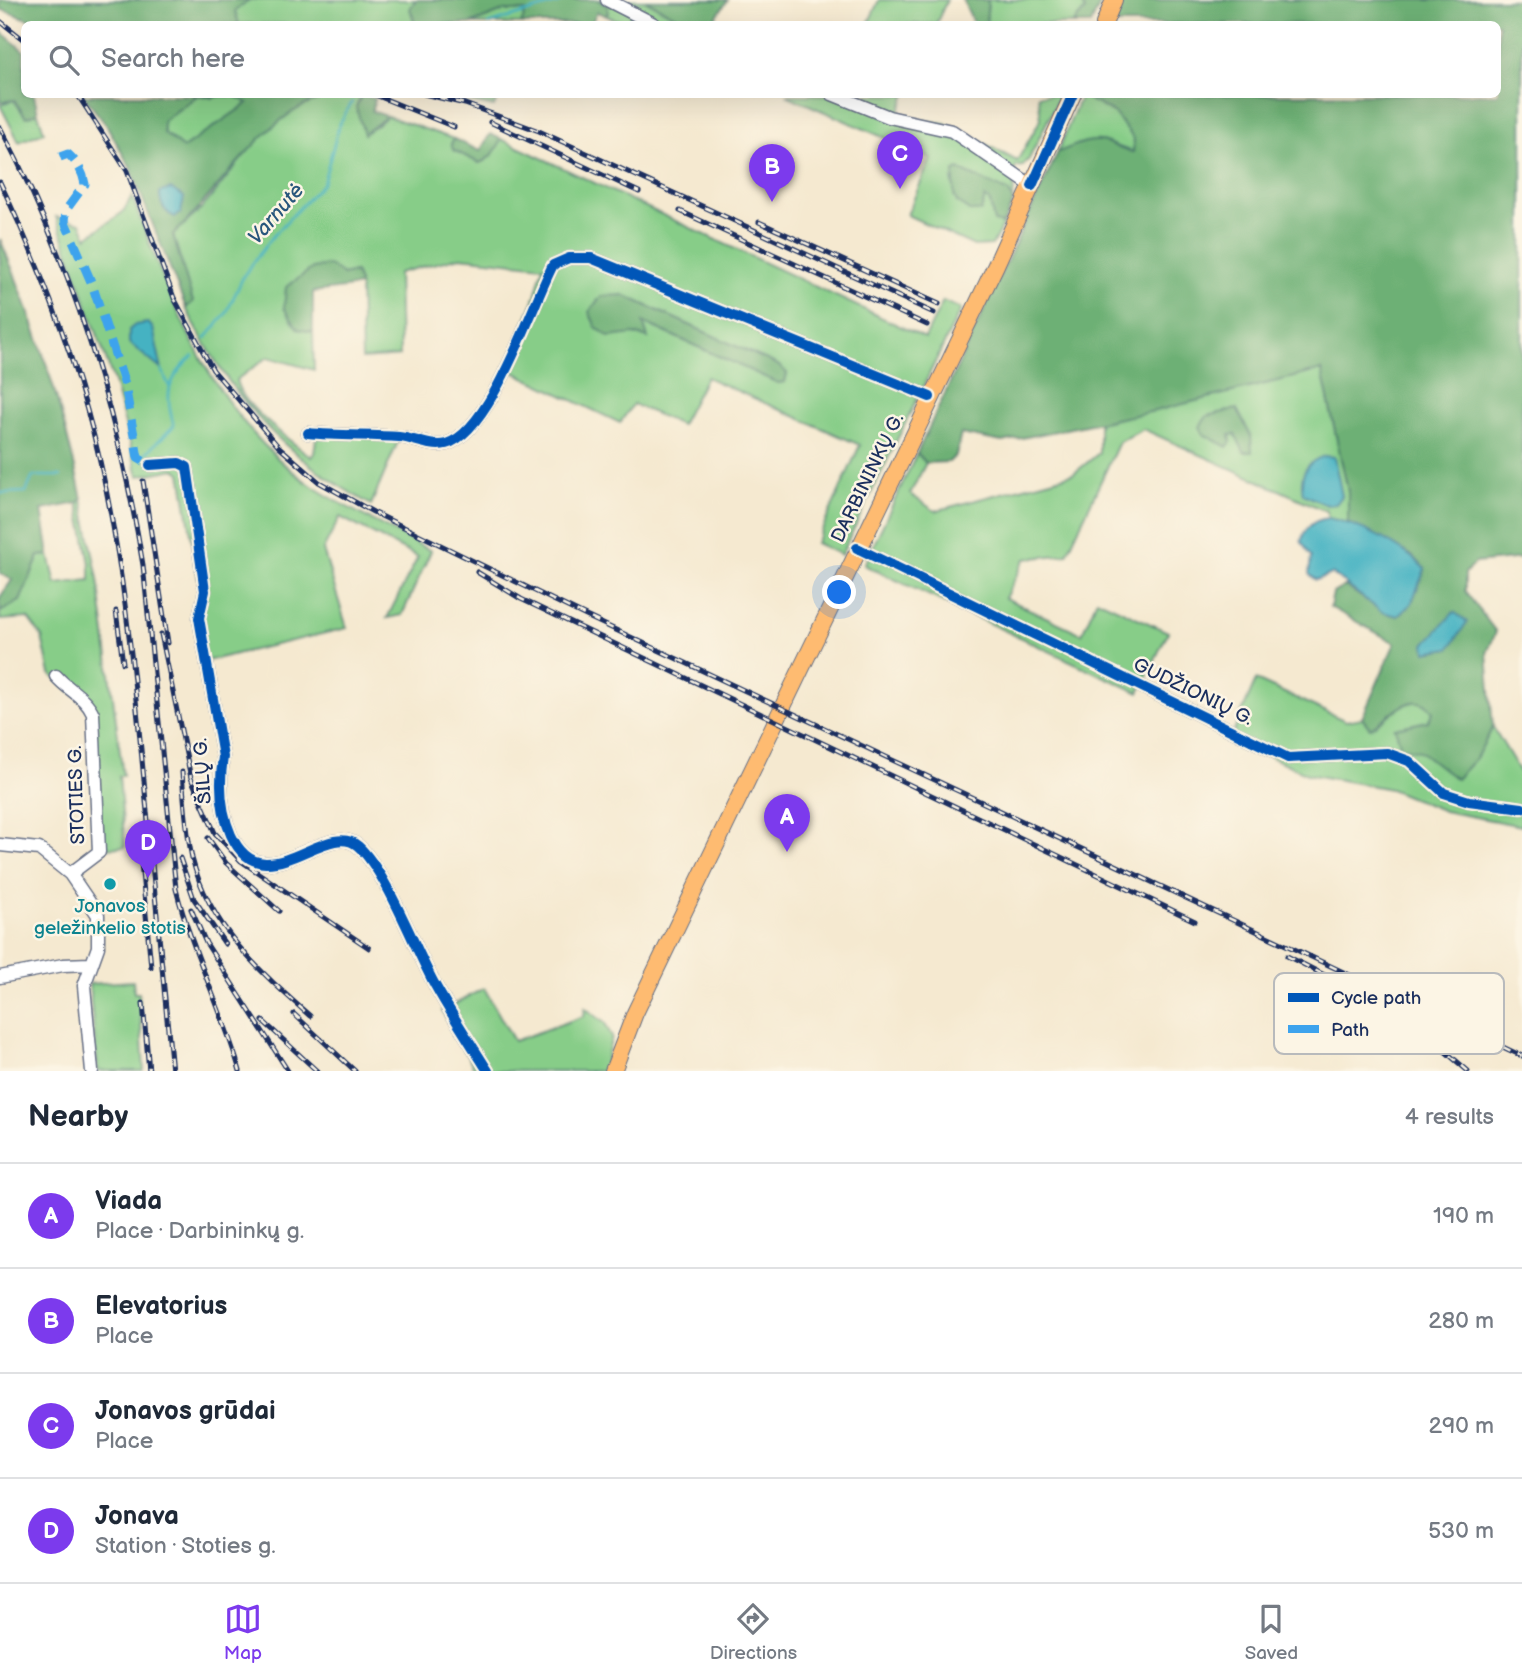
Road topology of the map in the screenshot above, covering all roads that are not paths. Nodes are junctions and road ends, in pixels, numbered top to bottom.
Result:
1 (607, 0) edge
2 (1114, 0) edge
3 (648, 21) edge
4 (1105, 21) edge
5 (841, 98) edge
6 (1071, 98) edge
7 (1032, 186) junction
8 (930, 397) junction
9 (308, 433) dead end
10 (150, 465) dead end
11 (858, 548) junction
12 (56, 676) dead end
13 (1522, 808) edge
14 (0, 845) edge
15 (70, 874) junction
16 (90, 964) junction
17 (0, 977) edge
18 (92, 1071) edge
19 (488, 1071) edge
20 (613, 1071) edge

1 - 3 street
2 - 4 main road
5 - 7 street
6 - 7 main road, DARBININKŲ G.
7 - 8 main road, DARBININKŲ G.
8 - 9 street
8 - 11 main road, DARBININKŲ G.
10 - 19 street, ŠILŲ G.
11 - 13 street, GUDŽIONIŲ G.
11 - 20 main road, DARBININKŲ G.
12 - 15 street, STOTIES G.
14 - 15 street
15 - 16 street
16 - 17 street
16 - 18 street

